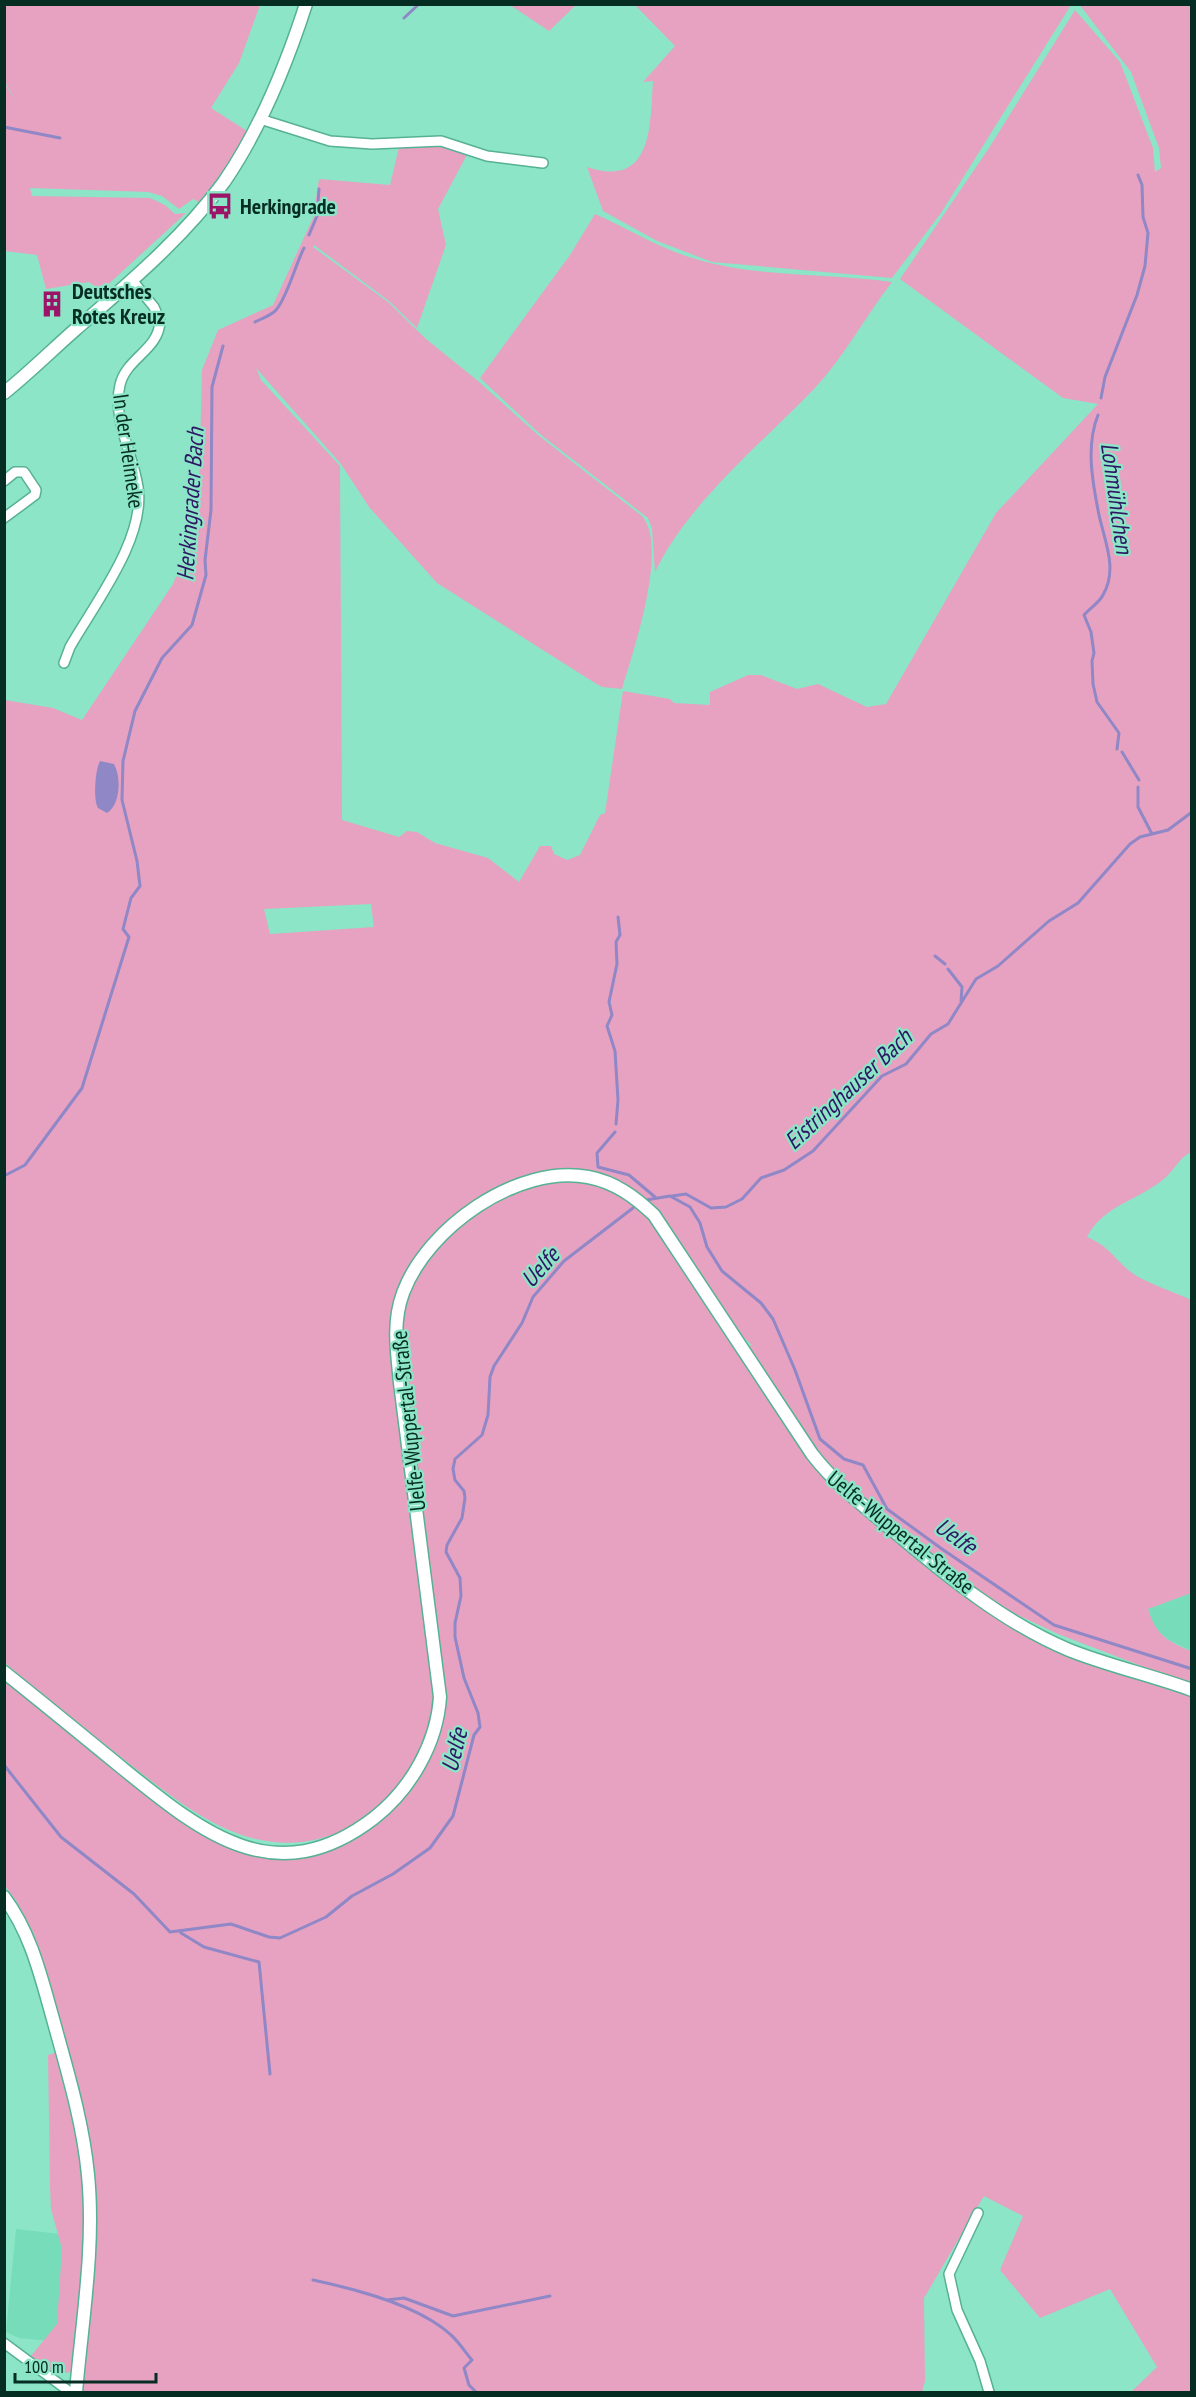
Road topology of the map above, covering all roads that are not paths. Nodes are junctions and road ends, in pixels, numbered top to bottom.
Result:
1 (306, 4) edge
2 (260, 119) junction
3 (543, 163) dead end
4 (132, 280) junction
5 (4, 393) edge
6 (4, 481) edge
7 (4, 518) edge
8 (64, 663) dead end
9 (4, 1672) edge
10 (1191, 1690) edge
11 (4, 1898) edge
12 (978, 2213) dead end
13 (4, 2343) edge
14 (70, 2392) edge
15 (76, 2392) edge
16 (989, 2392) edge

1 - 2 main road
2 - 3 street
2 - 4 main road
4 - 5 main road
4 - 8 street, In der Heimeke
6 - 7 street
9 - 10 main road, Uelfe-Wuppertal-Straße
11 - 15 main road
12 - 16 street
13 - 14 street

